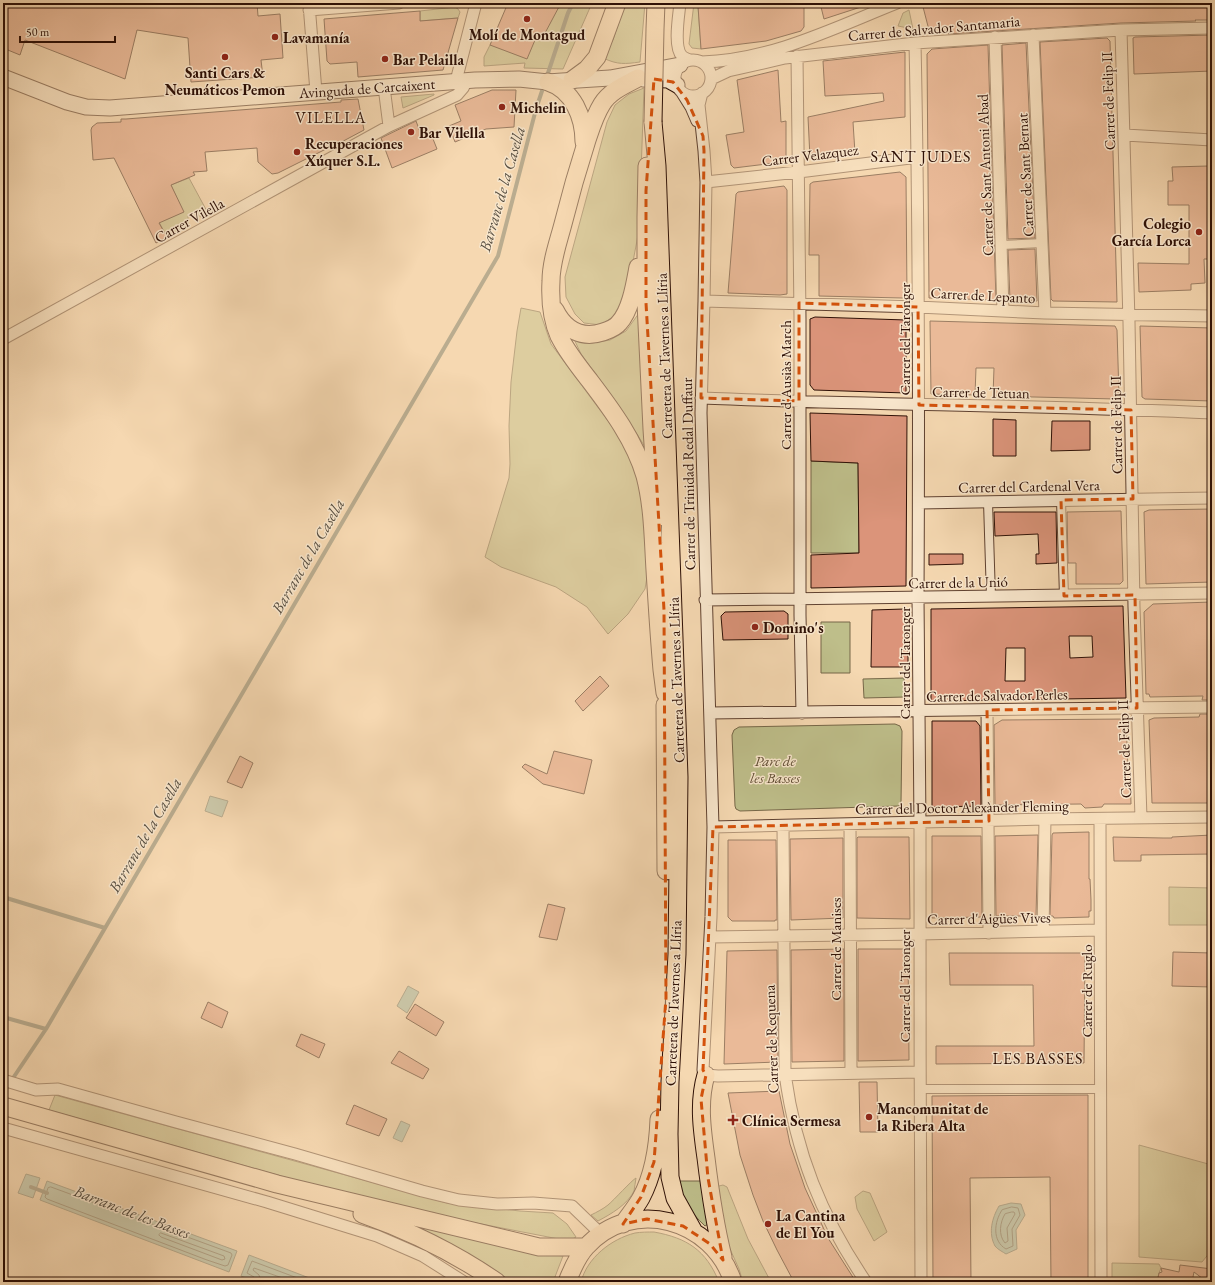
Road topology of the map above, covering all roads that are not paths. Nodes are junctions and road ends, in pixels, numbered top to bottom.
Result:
1 (399, 3) edge
2 (476, 3) edge
3 (617, 3) edge
4 (656, 3) edge
5 (680, 3) edge
6 (897, 3) edge
7 (309, 6) edge
8 (1212, 28) edge
9 (1121, 30) junction
10 (1033, 35) junction
11 (995, 38) junction
12 (915, 43) junction
13 (797, 56) junction
14 (685, 62) junction
15 (702, 62) junction
16 (3, 71) edge
17 (3, 77) edge
18 (610, 78) junction
19 (638, 78) junction
20 (711, 79) junction
21 (461, 81) junction
22 (561, 83) junction
23 (26, 86) junction
24 (384, 87) junction
25 (678, 87) junction
26 (316, 92) junction
27 (702, 93) junction
28 (653, 122) junction
29 (389, 126) junction
30 (1124, 135) junction
31 (703, 136) junction
32 (1212, 140) edge
33 (918, 157) junction
34 (580, 162) junction
35 (799, 172) junction
36 (706, 182) junction
37 (646, 217) junction
38 (1043, 243) junction
39 (1002, 245) junction
40 (704, 301) junction
41 (800, 303) junction
42 (552, 304) junction
43 (918, 307) junction
44 (1003, 311) junction
45 (1045, 313) junction
46 (1128, 314) junction
47 (1212, 316) edge
48 (3, 339) edge
49 (701, 398) junction
50 (799, 401) junction
51 (919, 405) junction
52 (1131, 410) junction
53 (1212, 413) edge
54 (1212, 498) edge
55 (1133, 499) junction
56 (1061, 500) junction
57 (988, 502) junction
58 (919, 503) junction
59 (1212, 593) edge
60 (1135, 595) junction
61 (1064, 596) junction
62 (991, 597) junction
63 (918, 598) junction
64 (800, 599) junction
65 (705, 600) junction
66 (665, 692) junction
67 (1212, 707) edge
68 (1137, 708) junction
69 (987, 710) junction
70 (919, 711) junction
71 (710, 713) junction
72 (802, 713) junction
73 (1212, 817) edge
74 (1141, 818) junction
75 (1044, 819) junction
76 (1100, 819) junction
77 (989, 821) junction
78 (920, 822) junction
79 (850, 824) junction
80 (783, 826) junction
81 (713, 827) junction
82 (1100, 930) junction
83 (1043, 931) junction
84 (989, 933) junction
85 (920, 934) junction
86 (850, 935) junction
87 (783, 936) junction
88 (710, 937) junction
89 (919, 1072) junction
90 (851, 1073) junction
91 (785, 1074) junction
92 (706, 1075) junction
93 (3, 1080) edge
94 (919, 1089) junction
95 (1101, 1089) junction
96 (3, 1106) edge
97 (3, 1128) edge
98 (277, 1184) junction
99 (623, 1224) junction
100 (694, 1232) junction
101 (601, 1234) junction
102 (586, 1247) junction
103 (723, 1260) junction
104 (464, 1282) edge
105 (497, 1282) edge
106 (567, 1282) edge
107 (733, 1282) edge
108 (866, 1282) edge
109 (921, 1282) edge
110 (1101, 1282) edge

1 - 7 street
2 - 21 street
3 - 22 main road
4 - 28 main road, Carretera de Tavernes a Llíria, bridge
5 - 14 street
6 - 15 street
7 - 26 street
8 - 9 street, Carrer de Salvador Santamaria
9 - 10 street, Carrer de Salvador Santamaria
9 - 30 street, Carrer de Felip II
10 - 11 street, Carrer de Salvador Santamaria
10 - 38 street, Carrer de Sant Bernat
11 - 12 street, Carrer de Salvador Santamaria
11 - 39 street, Carrer de Sant Antoni Abad
12 - 13 street, Carrer de Salvador Santamaria
12 - 33 street, Carrer del Taronger
13 - 20 street, Carrer de Salvador Santamaria
13 - 35 street, Carrer d'Ausiàs March
14 - 15 street
14 - 18 main road
14 - 25 street
15 - 20 street
16 - 23 main road
17 - 23 main road
18 - 19 main road
18 - 22 main road, Avinguda de Carcaixent
19 - 25 main road
19 - 34 main road
20 - 27 street
21 - 22 main road, Avinguda de Carcaixent
21 - 24 main road, Avinguda de Carcaixent
21 - 29 street, Carrer Vilella
22 - 34 main road
23 - 26 main road, Avinguda de Carcaixent
24 - 26 main road, Avinguda de Carcaixent
24 - 29 street
25 - 27 street
25 - 31 street, Carrer de Trinidad Redal Duffaur
27 - 31 street, Carrer de Trinidad Redal Duffaur
28 - 37 main road, Carretera de Tavernes a Llíria
28 - 100 main road, Carretera de Tavernes a Llíria
29 - 48 street, Carrer Vilella
30 - 32 street
30 - 46 street, Carrer de Felip II
31 - 36 street, Carrer de Trinidad Redal Duffaur
33 - 35 street, Carrer Velazquez
33 - 43 street, Carrer del Taronger
34 - 42 main road
35 - 36 street, Carrer Velazquez
35 - 41 street, Carrer d'Ausiàs March
36 - 40 street, Carrer de Trinidad Redal Duffaur
37 - 42 main road
37 - 66 main road, Carretera de Tavernes a Llíria
38 - 39 street
38 - 45 street, Carrer de Sant Bernat
39 - 44 street, Carrer de Sant Antoni Abad
40 - 41 street, Carrer de Lepanto
40 - 49 street, Carrer de Trinidad Redal Duffaur
41 - 43 street, Carrer de Lepanto
41 - 50 street, Carrer d'Ausiàs March
42 - 66 main road
43 - 44 street, Carrer de Lepanto
43 - 51 street, Carrer del Taronger
44 - 45 street, Carrer de Lepanto
45 - 46 street, Carrer de Lepanto
46 - 47 street, Carrer de Lepanto
46 - 52 street, Carrer de Felip II
49 - 50 street, Carrer de Tetuan
49 - 65 street, Carrer de Trinidad Redal Duffaur
50 - 51 street, Carrer de Tetuan
50 - 64 street, Carrer d'Ausiàs March
51 - 52 street, Carrer de Tetuan
51 - 58 street, Carrer del Taronger
52 - 53 street, Carrer de Tetuan
52 - 55 street, Carrer de Felip II
54 - 55 street, Carrer del Cardenal Vera
55 - 56 street, Carrer del Cardenal Vera
55 - 60 street, Carrer de Felip II
56 - 57 street, Carrer del Cardenal Vera
56 - 61 street
57 - 58 street, Carrer del Cardenal Vera
57 - 62 street
58 - 63 street, Carrer del Taronger
59 - 60 street, Carrer de la Unió
60 - 61 street, Carrer de la Unió
60 - 68 street, Carrer de Felip II
61 - 62 street, Carrer de la Unió
62 - 63 street, Carrer de la Unió
63 - 64 street, Carrer de la Unió
63 - 70 street, Carrer del Taronger
64 - 65 street, Carrer de la Unió
64 - 72 street, Carrer d'Ausiàs March
65 - 71 street, Carrer de Trinidad Redal Duffaur
66 - 99 main road, Carretera de Tavernes a Llíria
67 - 68 street, Carrer de Salvador Perles
68 - 69 street, Carrer de Salvador Perles
68 - 74 street, Carrer de Felip II
69 - 70 street, Carrer de Salvador Perles
69 - 77 street
70 - 72 street, Carrer de Salvador Perles
70 - 78 street, Carrer del Taronger
71 - 72 street, Carrer de Salvador Perles
71 - 81 street, Carrer de Trinidad Redal Duffaur
73 - 74 street, Carrer del Doctor Alexànder Fleming
74 - 76 street, Carrer del Doctor Alexànder Fleming
75 - 76 street, Carrer del Doctor Alexànder Fleming
75 - 77 street, Carrer del Doctor Alexànder Fleming
75 - 83 street
76 - 82 street, Carrer de Ruglo
77 - 78 street, Carrer del Doctor Alexànder Fleming
77 - 84 street
78 - 79 street, Carrer del Doctor Alexànder Fleming
78 - 85 street, Carrer del Taronger
79 - 80 street, Carrer del Doctor Alexànder Fleming
79 - 86 street, Carrer de Manises
80 - 81 street, Carrer del Doctor Alexànder Fleming
80 - 87 street, Carrer de Requena
81 - 88 street, Carrer de Trinidad Redal Duffaur
82 - 83 street, Carrer d'Aigües Vives
82 - 95 street, Carrer de Ruglo
83 - 84 street, Carrer d'Aigües Vives
84 - 85 street, Carrer d'Aigües Vives
85 - 86 street, Carrer d'Aigües Vives
85 - 89 street, Carrer del Taronger
86 - 87 street, Carrer d'Aigües Vives
86 - 90 street, Carrer de Manises
87 - 88 street, Carrer d'Aigües Vives
87 - 91 street, Carrer de Requena
88 - 92 street, Carrer de Trinidad Redal Duffaur
89 - 90 street
89 - 94 street, Carrer del Taronger
90 - 91 street
91 - 92 street
91 - 108 street, Carrer de Requena
92 - 103 main road
93 - 101 street
94 - 95 street
94 - 109 street, Carrer del Taronger
95 - 110 street, Carrer de Ruglo
96 - 98 main road
97 - 104 street
98 - 102 main road
98 - 105 main road
99 - 100 main road
99 - 101 main road
100 - 103 main road
101 - 102 main road
102 - 106 main road
103 - 107 main road

